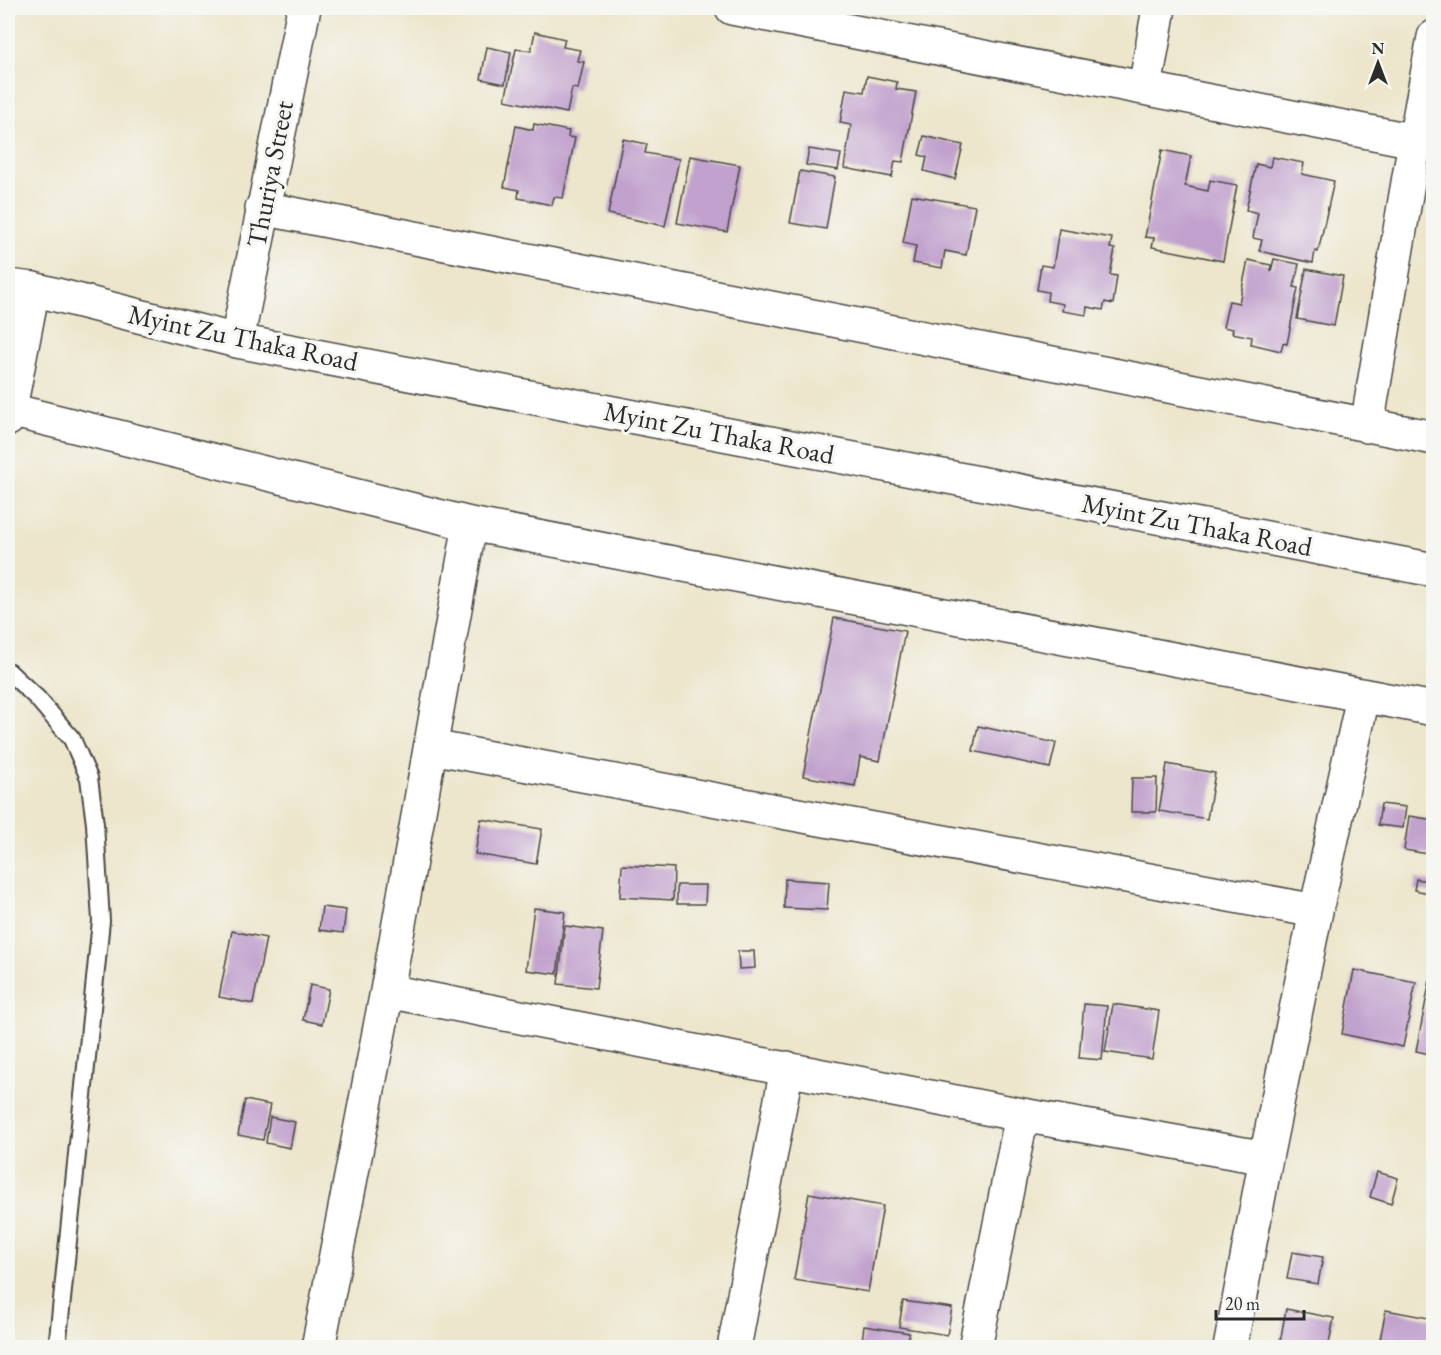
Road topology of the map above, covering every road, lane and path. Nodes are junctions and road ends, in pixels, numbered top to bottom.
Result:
1 (304, 8) edge
2 (732, 8) edge
3 (1159, 8) edge
4 (1434, 37) edge
5 (1145, 88) junction
6 (1414, 141) junction
7 (262, 208) junction
8 (20, 287) edge
9 (237, 340) junction
10 (9, 415) edge
11 (1367, 426) junction
12 (1434, 438) edge
13 (470, 524) junction
14 (1434, 570) edge
15 (8, 671) edge
16 (1363, 697) junction
17 (1434, 709) edge
18 (430, 747) junction
19 (1316, 911) junction
20 (387, 991) junction
21 (787, 1068) junction
22 (1022, 1115) junction
23 (1266, 1158) junction
24 (57, 1347) edge
25 (318, 1347) edge
26 (734, 1347) edge
27 (975, 1347) edge
28 (1230, 1347) edge

1 - 7 street, Thuriya Street
2 - 5 street
3 - 5 street
4 - 6 street
5 - 6 street
6 - 11 street
7 - 9 street, Thuriya Street
7 - 11 street
8 - 9 street, Myint Zu Thaka Road
8 - 10 street
9 - 14 street, Myint Zu Thaka Road
10 - 13 street
11 - 12 street
13 - 16 street
13 - 18 street
15 - 24 lane
16 - 17 street
16 - 19 street
18 - 19 street
18 - 20 street
19 - 23 street
20 - 21 street
20 - 25 street
21 - 22 street
21 - 26 street
22 - 23 street
22 - 27 street
23 - 28 street

